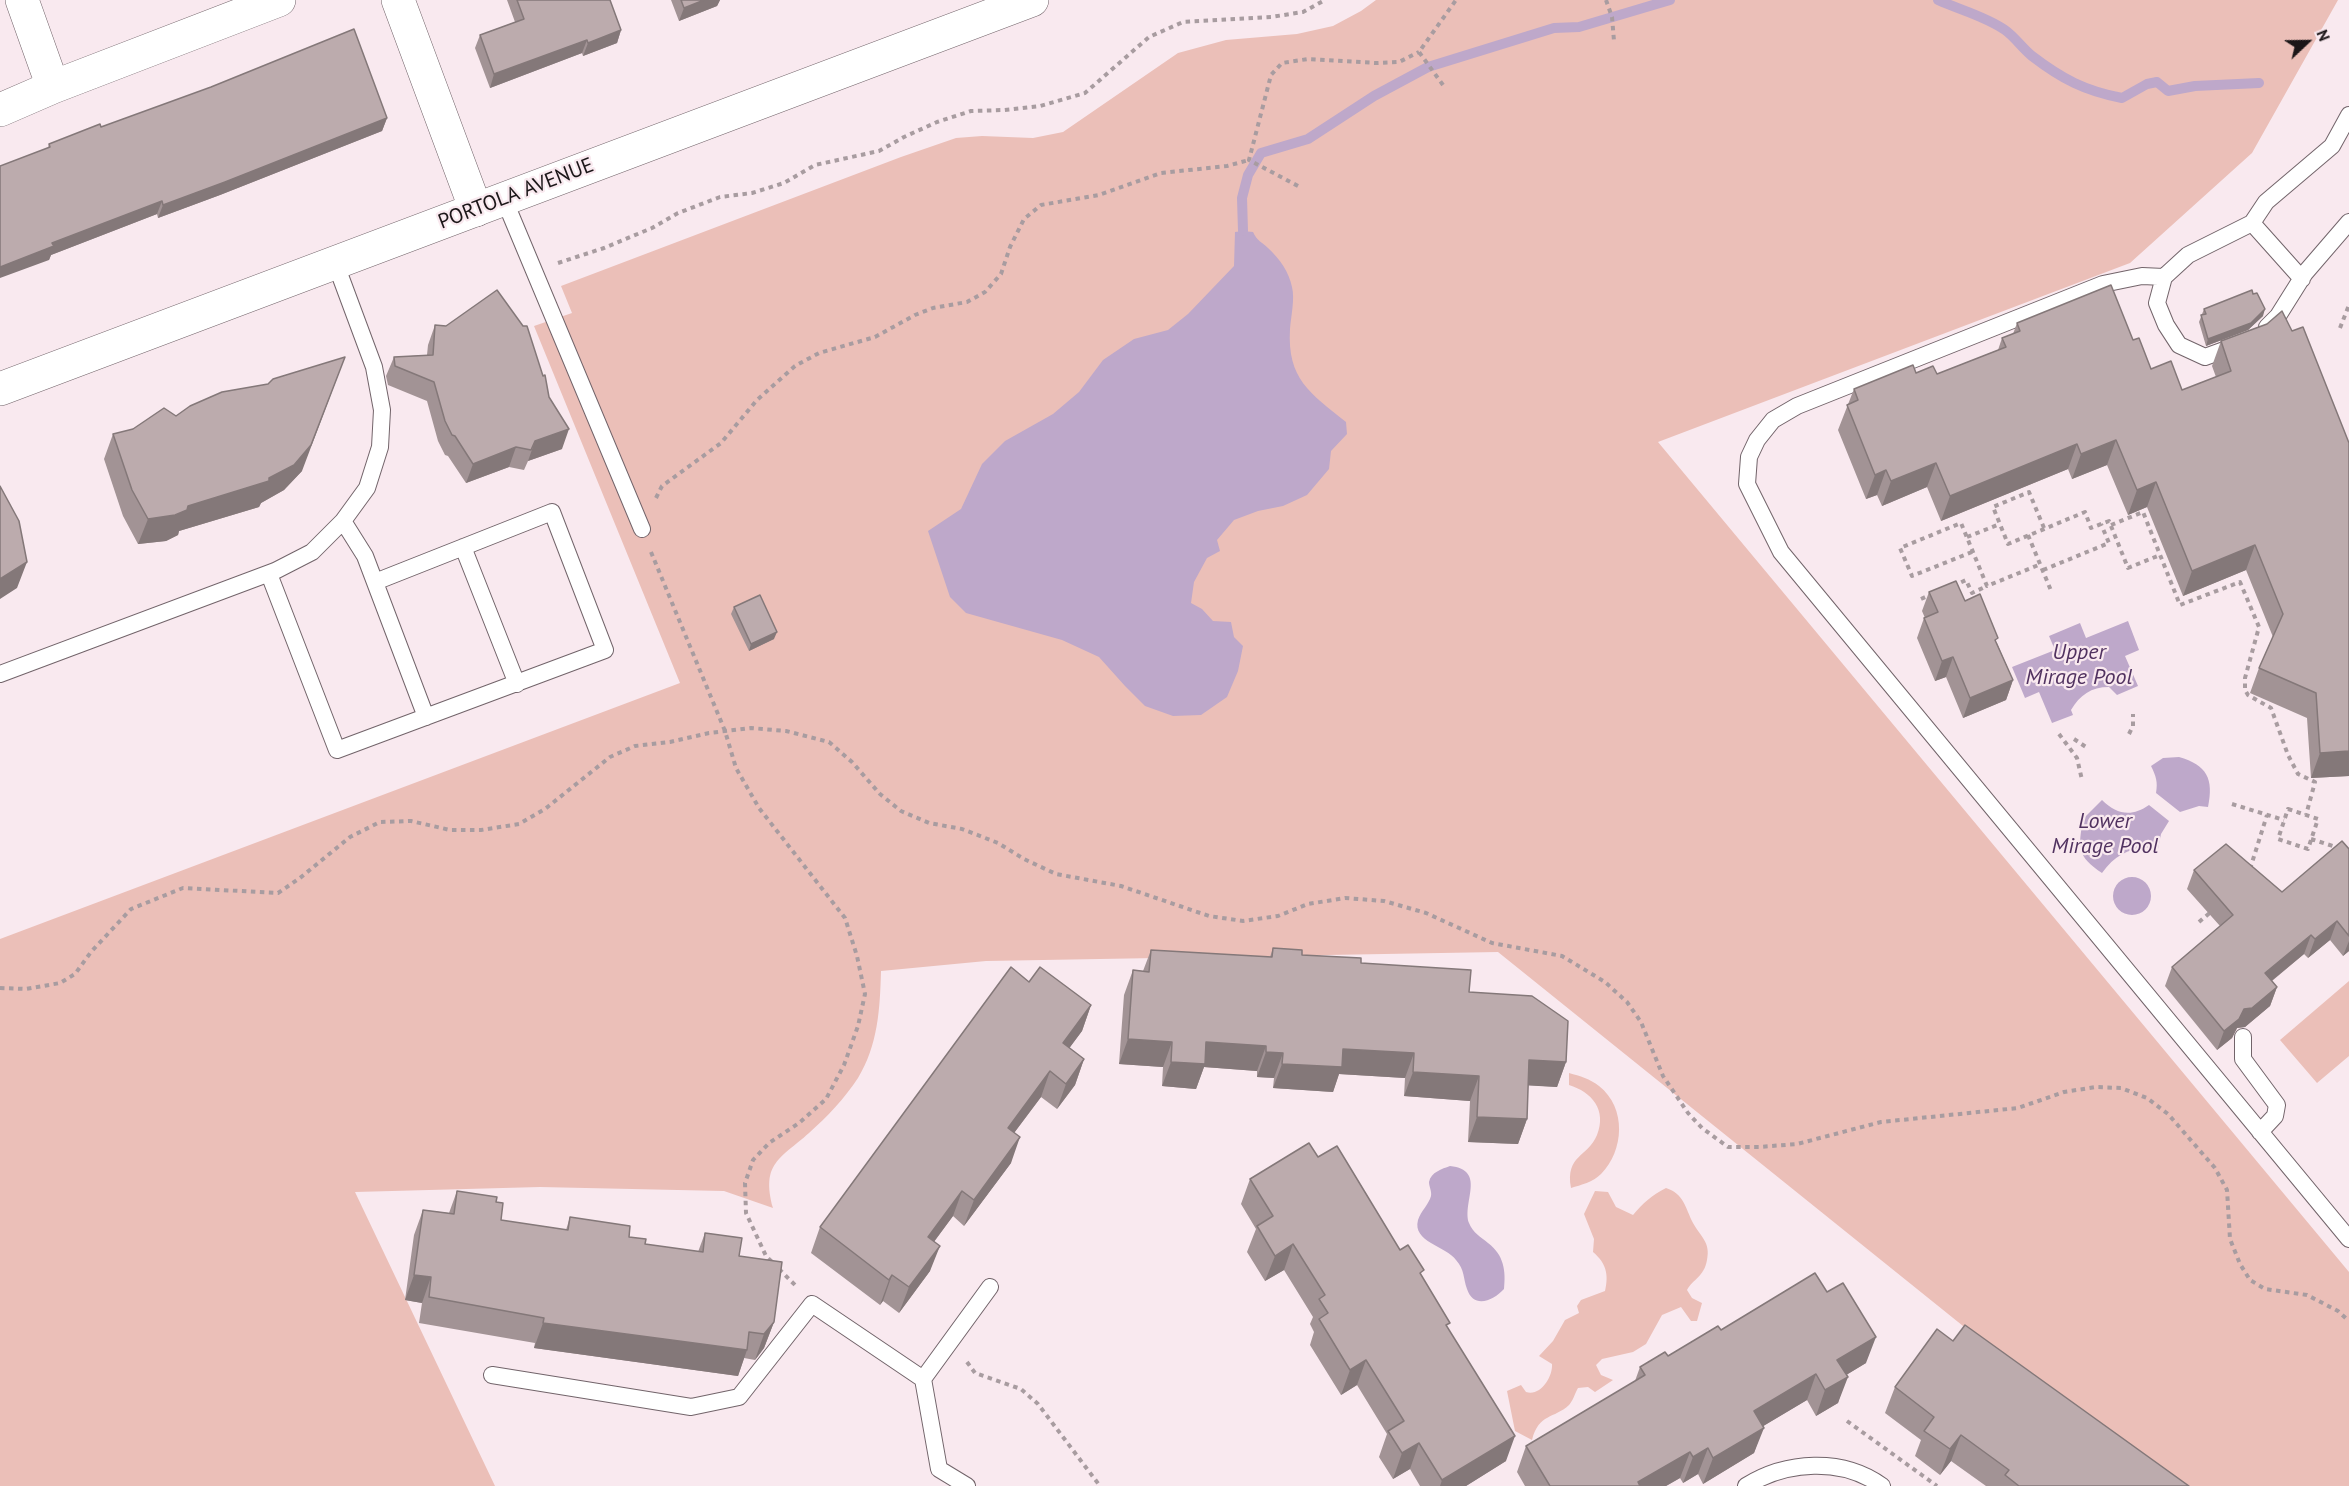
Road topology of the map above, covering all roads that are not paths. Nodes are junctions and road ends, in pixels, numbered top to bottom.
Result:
1 (22, 0) edge
2 (279, 0) edge
3 (398, 0) edge
4 (1032, 0) edge
5 (53, 87) junction
6 (0, 110) edge
7 (2349, 115) edge
8 (490, 204) junction
9 (2349, 222) edge
10 (2252, 223) junction
11 (335, 262) junction
12 (2164, 277) junction
13 (2302, 279) junction
14 (0, 389) edge
15 (343, 520) junction
16 (642, 529) road end
17 (463, 547) junction
18 (269, 574) junction
19 (375, 582) junction
20 (0, 674) edge
21 (517, 684) junction
22 (426, 717) junction
23 (2243, 1037) edge
24 (2260, 1132) junction
25 (2349, 1239) edge
26 (990, 1287) dead end
27 (492, 1375) dead end
28 (923, 1379) junction
29 (940, 1478) edge
30 (967, 1486) edge
31 (1746, 1486) edge
32 (1882, 1486) edge

1 - 5 main road
2 - 5 main road
3 - 8 main road
4 - 8 main road, PORTOLA AVENUE
5 - 6 main road
7 - 10 lane
8 - 11 main road, PORTOLA AVENUE
8 - 16 lane
9 - 13 lane
10 - 12 lane
10 - 13 lane
11 - 14 main road, PORTOLA AVENUE
11 - 15 lane
12 - 13 lane
12 - 24 lane
15 - 18 lane
15 - 19 lane
17 - 19 lane
17 - 21 lane
17 - 21 lane
18 - 20 lane
18 - 22 lane
19 - 22 lane
21 - 22 lane
23 - 24 lane
24 - 25 lane
26 - 28 lane
27 - 28 lane
28 - 29 lane
29 - 30 lane
31 - 32 lane

